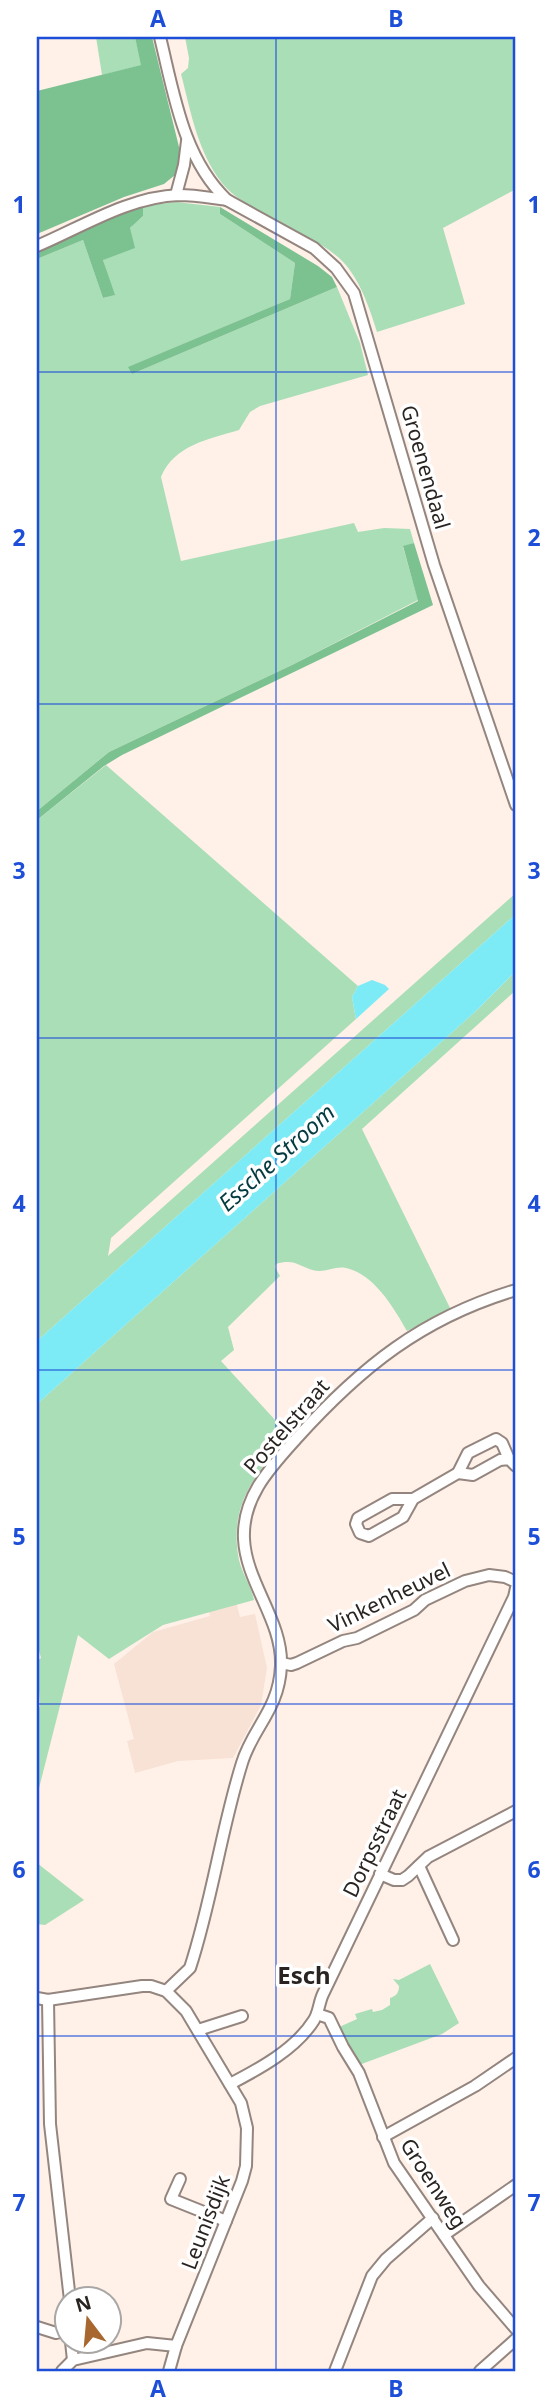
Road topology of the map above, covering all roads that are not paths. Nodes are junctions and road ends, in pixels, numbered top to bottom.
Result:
1 (160, 37) edge
2 (187, 141) junction
3 (176, 195) junction
4 (227, 200) junction
5 (37, 246) edge
6 (516, 804) edge
7 (516, 1290) edge
8 (513, 1463) edge
9 (458, 1473) junction
10 (413, 1499) junction
11 (516, 1582) edge
12 (516, 1588) edge
13 (281, 1663) junction
14 (516, 1811) edge
15 (419, 1866) junction
16 (380, 1874) junction
17 (453, 1940) dead end
18 (166, 1991) junction
19 (42, 1999) edge
20 (317, 2014) junction
21 (242, 2015) dead end
22 (198, 2030) junction
23 (516, 2058) edge
24 (230, 2084) junction
25 (383, 2137) junction
26 (180, 2179) dead end
27 (516, 2185) edge
28 (433, 2218) junction
29 (226, 2221) junction
30 (444, 2235) junction
31 (68, 2286) edge
32 (516, 2329) edge
33 (516, 2339) edge
34 (176, 2346) junction
35 (73, 2356) edge
36 (73, 2360) junction
37 (62, 2371) edge
38 (169, 2371) edge
39 (335, 2371) edge
40 (480, 2371) edge

1 - 2 street
2 - 3 street
2 - 4 street
3 - 4 street
3 - 5 street
4 - 6 street, Groenendaal
7 - 13 street, Postelstraat
8 - 9 street
8 - 9 street
9 - 10 street
10 - 10 street
11 - 13 street, Vinkenheuvel
12 - 16 street, Dorpsstraat
13 - 18 street, Postelstraat
14 - 15 street
15 - 16 street
15 - 17 street
16 - 20 street, Dorpsstraat
18 - 19 street
18 - 22 street
19 - 31 street
20 - 24 street, Dorpsstraat
20 - 25 street, Groenweg
21 - 22 street
22 - 24 street, Leunisdijk
23 - 25 street
24 - 29 street, Leunisdijk
25 - 28 street, Groenweg
26 - 29 street
27 - 30 street
28 - 30 street, Groenweg
28 - 39 street
29 - 34 street, Leunisdijk
30 - 32 street, Groenweg
33 - 40 street
34 - 36 street
34 - 38 street, Leunisdijk
35 - 36 street
36 - 37 street

